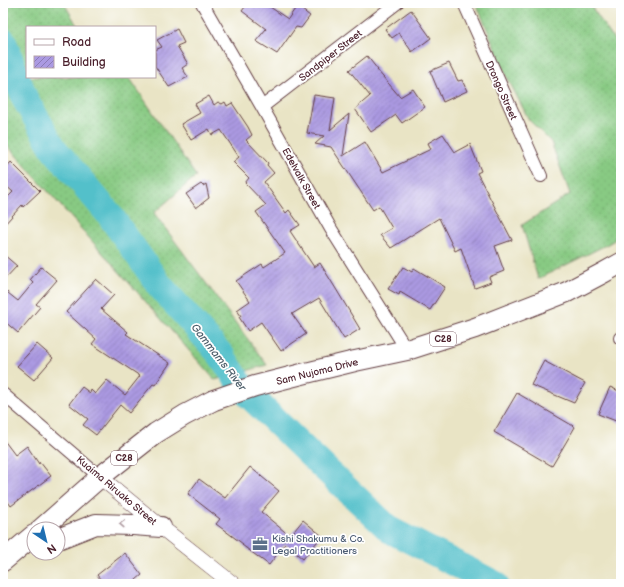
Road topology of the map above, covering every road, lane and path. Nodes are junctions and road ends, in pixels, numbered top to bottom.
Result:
1 (202, 3) edge
2 (397, 3) edge
3 (464, 3) edge
4 (262, 107) junction
5 (541, 176) dead end
6 (621, 263) edge
7 (407, 350) junction
8 (3, 394) edge
9 (100, 477) junction
10 (50, 521) edge
11 (161, 527) junction
12 (66, 536) edge
13 (26, 542) edge
14 (26, 552) edge
15 (3, 562) edge
16 (223, 581) edge

1 - 4 street, Edelvalk Street
2 - 4 street, Sandpiper Street
3 - 5 street, Drongo Street
4 - 7 street, Edelvalk Street
6 - 7 highway, Sam Nujoma Drive / C28
7 - 9 highway, Sam Nujoma Drive / C28
8 - 9 street, Kuaima Riruako Street
9 - 10 highway, Sam Nujoma Drive / C28
9 - 11 street, Kuaima Riruako Street
11 -> 12 highway
11 - 16 street, Kuaima Riruako Street
13 - 15 highway
14 - 15 highway

